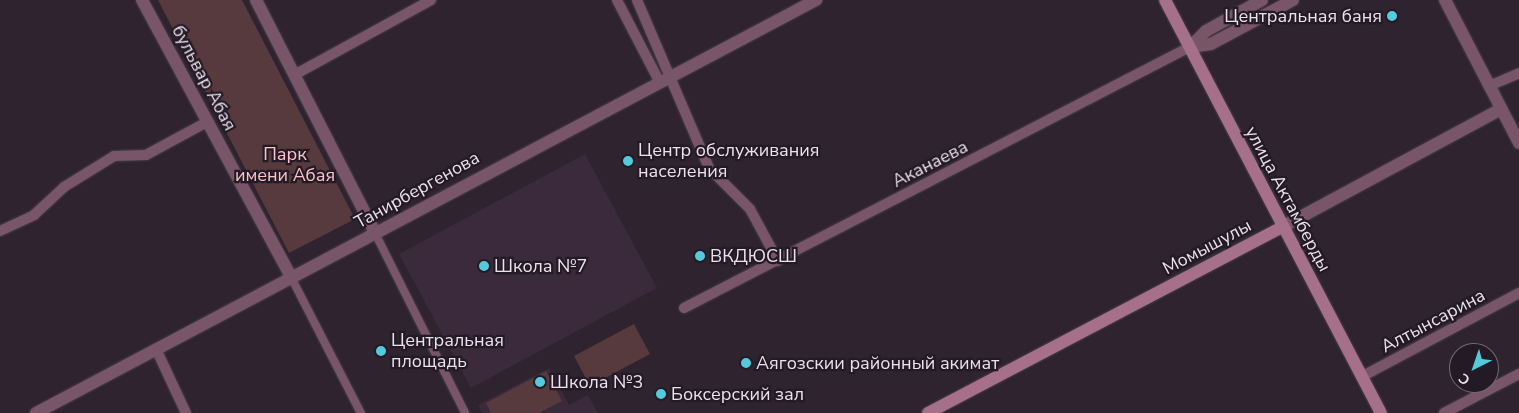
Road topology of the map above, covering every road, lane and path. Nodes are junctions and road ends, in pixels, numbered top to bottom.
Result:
1 (142, 0) edge
2 (256, 0) edge
3 (431, 0) edge
4 (617, 0) edge
5 (637, 0) edge
6 (816, 0) edge
7 (1164, 0) edge
8 (1262, 0) edge
9 (1293, 0) edge
10 (1445, 0) edge
11 (1190, 47) junction
12 (1519, 73) edge
13 (296, 74) junction
14 (665, 78) junction
15 (1489, 86) junction
16 (1501, 109) junction
17 (207, 122) junction
18 (1519, 143) edge
19 (1282, 227) junction
20 (0, 231) edge
21 (375, 233) junction
22 (778, 261) junction
23 (292, 279) junction
24 (1519, 293) edge
25 (684, 308) dead end
26 (156, 349) junction
27 (1519, 374) edge
28 (1362, 377) junction
29 (36, 413) edge
30 (186, 413) edge
31 (361, 413) edge
32 (465, 413) edge
33 (928, 413) edge
34 (1381, 413) edge
35 (1444, 413) edge

1 - 17 street, бульвар Абая
2 - 13 street
3 - 13 street
4 - 14 street
5 - 14 street
6 - 14 street, Танирбергенова
7 - 11 main road, улица Актамберды
8 - 11 street, Аканаева
9 - 11 street, Аканаева
10 - 15 street
11 - 19 main road, улица Актамберды
11 - 22 street, Аканаева
12 - 15 street
13 - 21 street
14 - 21 street, Танирбергенова
14 - 22 street
15 - 16 street
16 - 18 street
16 - 19 street, Момышулы
17 - 20 street
17 - 23 street, бульвар Абая
19 - 28 main road, улица Актамберды
19 - 33 main road, Момышулы
21 - 23 street, Танирбергенова
21 - 32 street
22 - 25 street, Аканаева
23 - 26 street, Танирбергенова
23 - 31 street
24 - 28 street, Алтынсарина
26 - 29 street, Танирбергенова
26 - 30 street
27 - 35 street
28 - 34 main road, улица Актамберды

